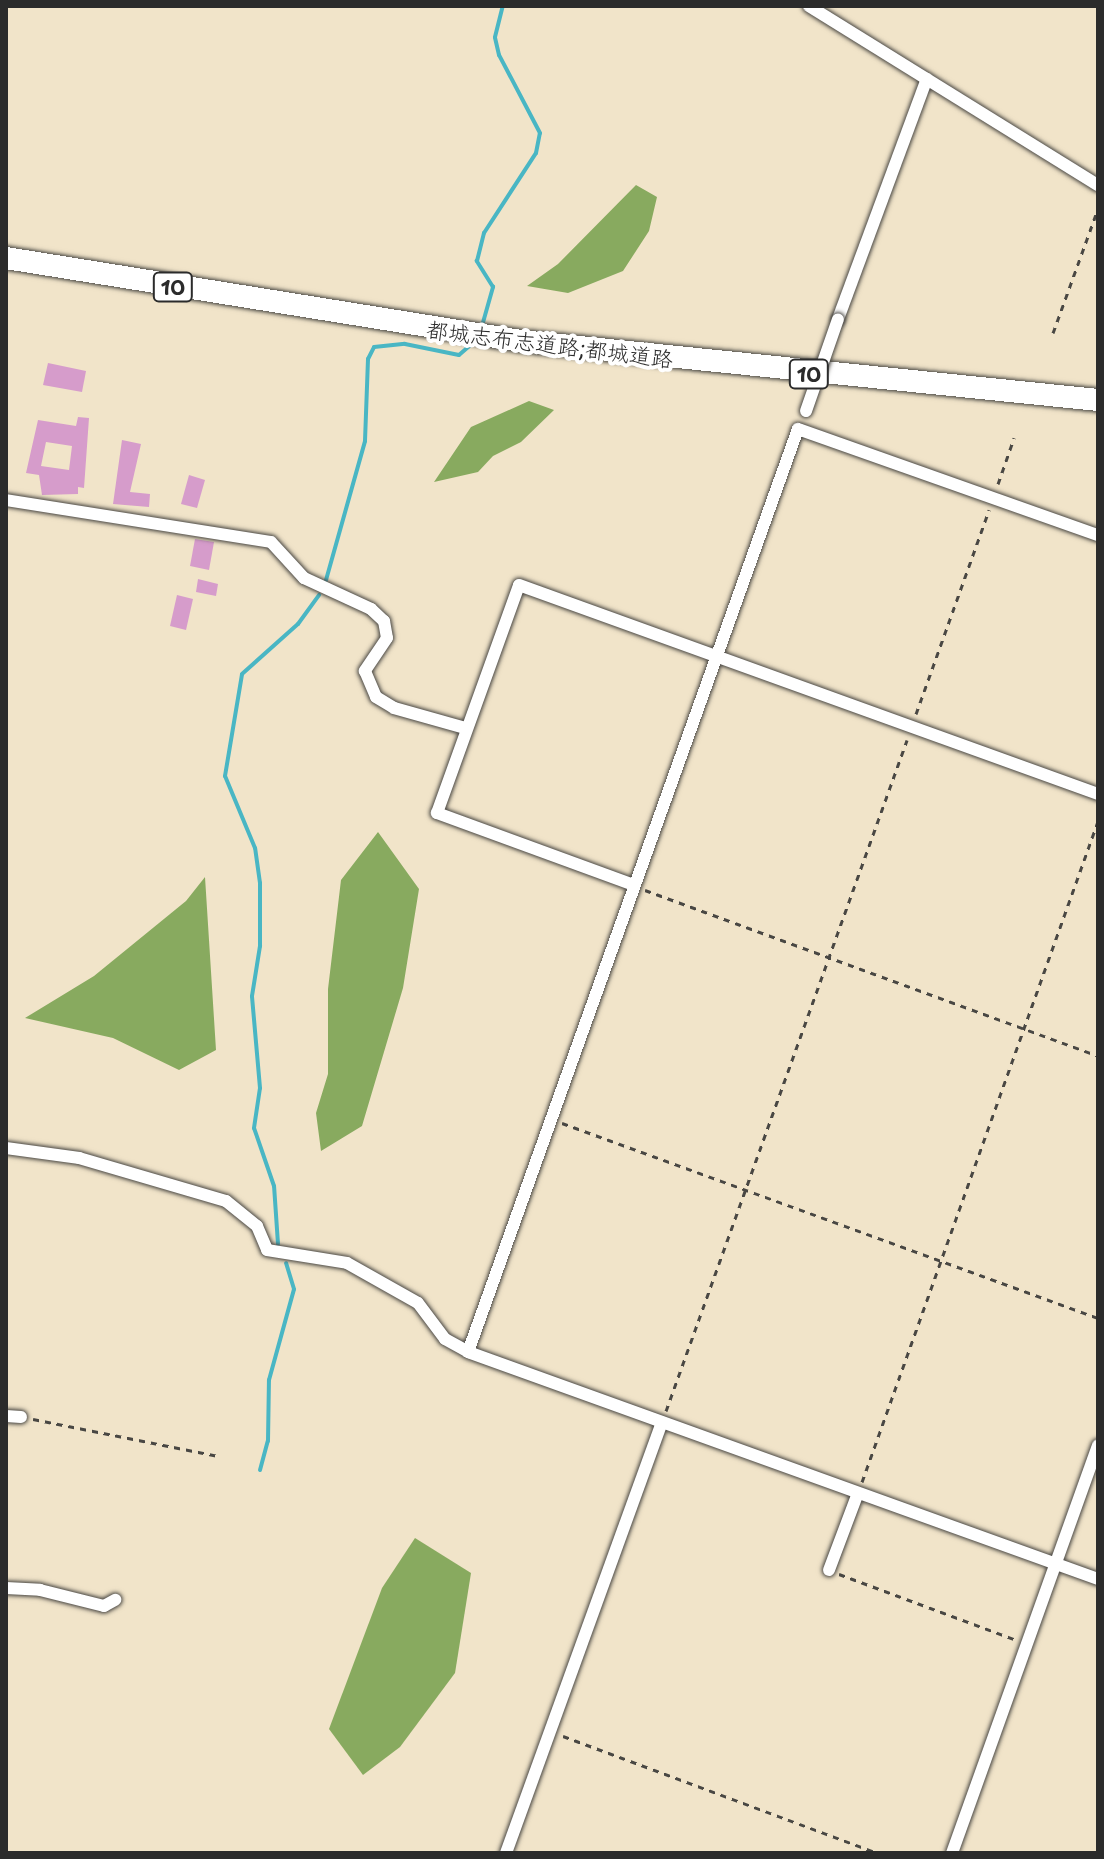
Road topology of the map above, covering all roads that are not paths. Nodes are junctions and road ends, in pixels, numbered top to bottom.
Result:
1 (809, 6) edge
2 (927, 79) junction
3 (1098, 185) edge
4 (6, 258) edge
5 (1098, 400) edge
6 (798, 429) junction
7 (6, 500) edge
8 (1098, 535) edge
9 (715, 657) junction
10 (465, 728) junction
11 (1098, 794) edge
12 (634, 885) junction
13 (6, 1148) edge
14 (468, 1352) junction
15 (6, 1416) edge
16 (21, 1417) road end
17 (662, 1422) junction
18 (1098, 1445) edge
19 (858, 1493) junction
20 (1055, 1565) junction
21 (829, 1570) road end
22 (1098, 1579) edge
23 (6, 1588) edge
24 (115, 1600) dead end
25 (506, 1853) edge
26 (952, 1853) edge

1 - 2 street
2 - 3 street
2 - 6 street, bridge
4 - 5 highway, 都城志布志道路;都城道路 / 10
6 - 8 street
6 - 9 street
7 - 10 street
9 - 10 street
9 - 11 street
9 - 12 street
10 - 12 street
12 - 14 street
13 - 14 street
14 - 17 street
15 - 16 street
17 - 19 street
17 - 25 street
18 - 20 street
19 - 20 street
19 - 21 street
20 - 22 street
20 - 26 street
23 - 24 street

